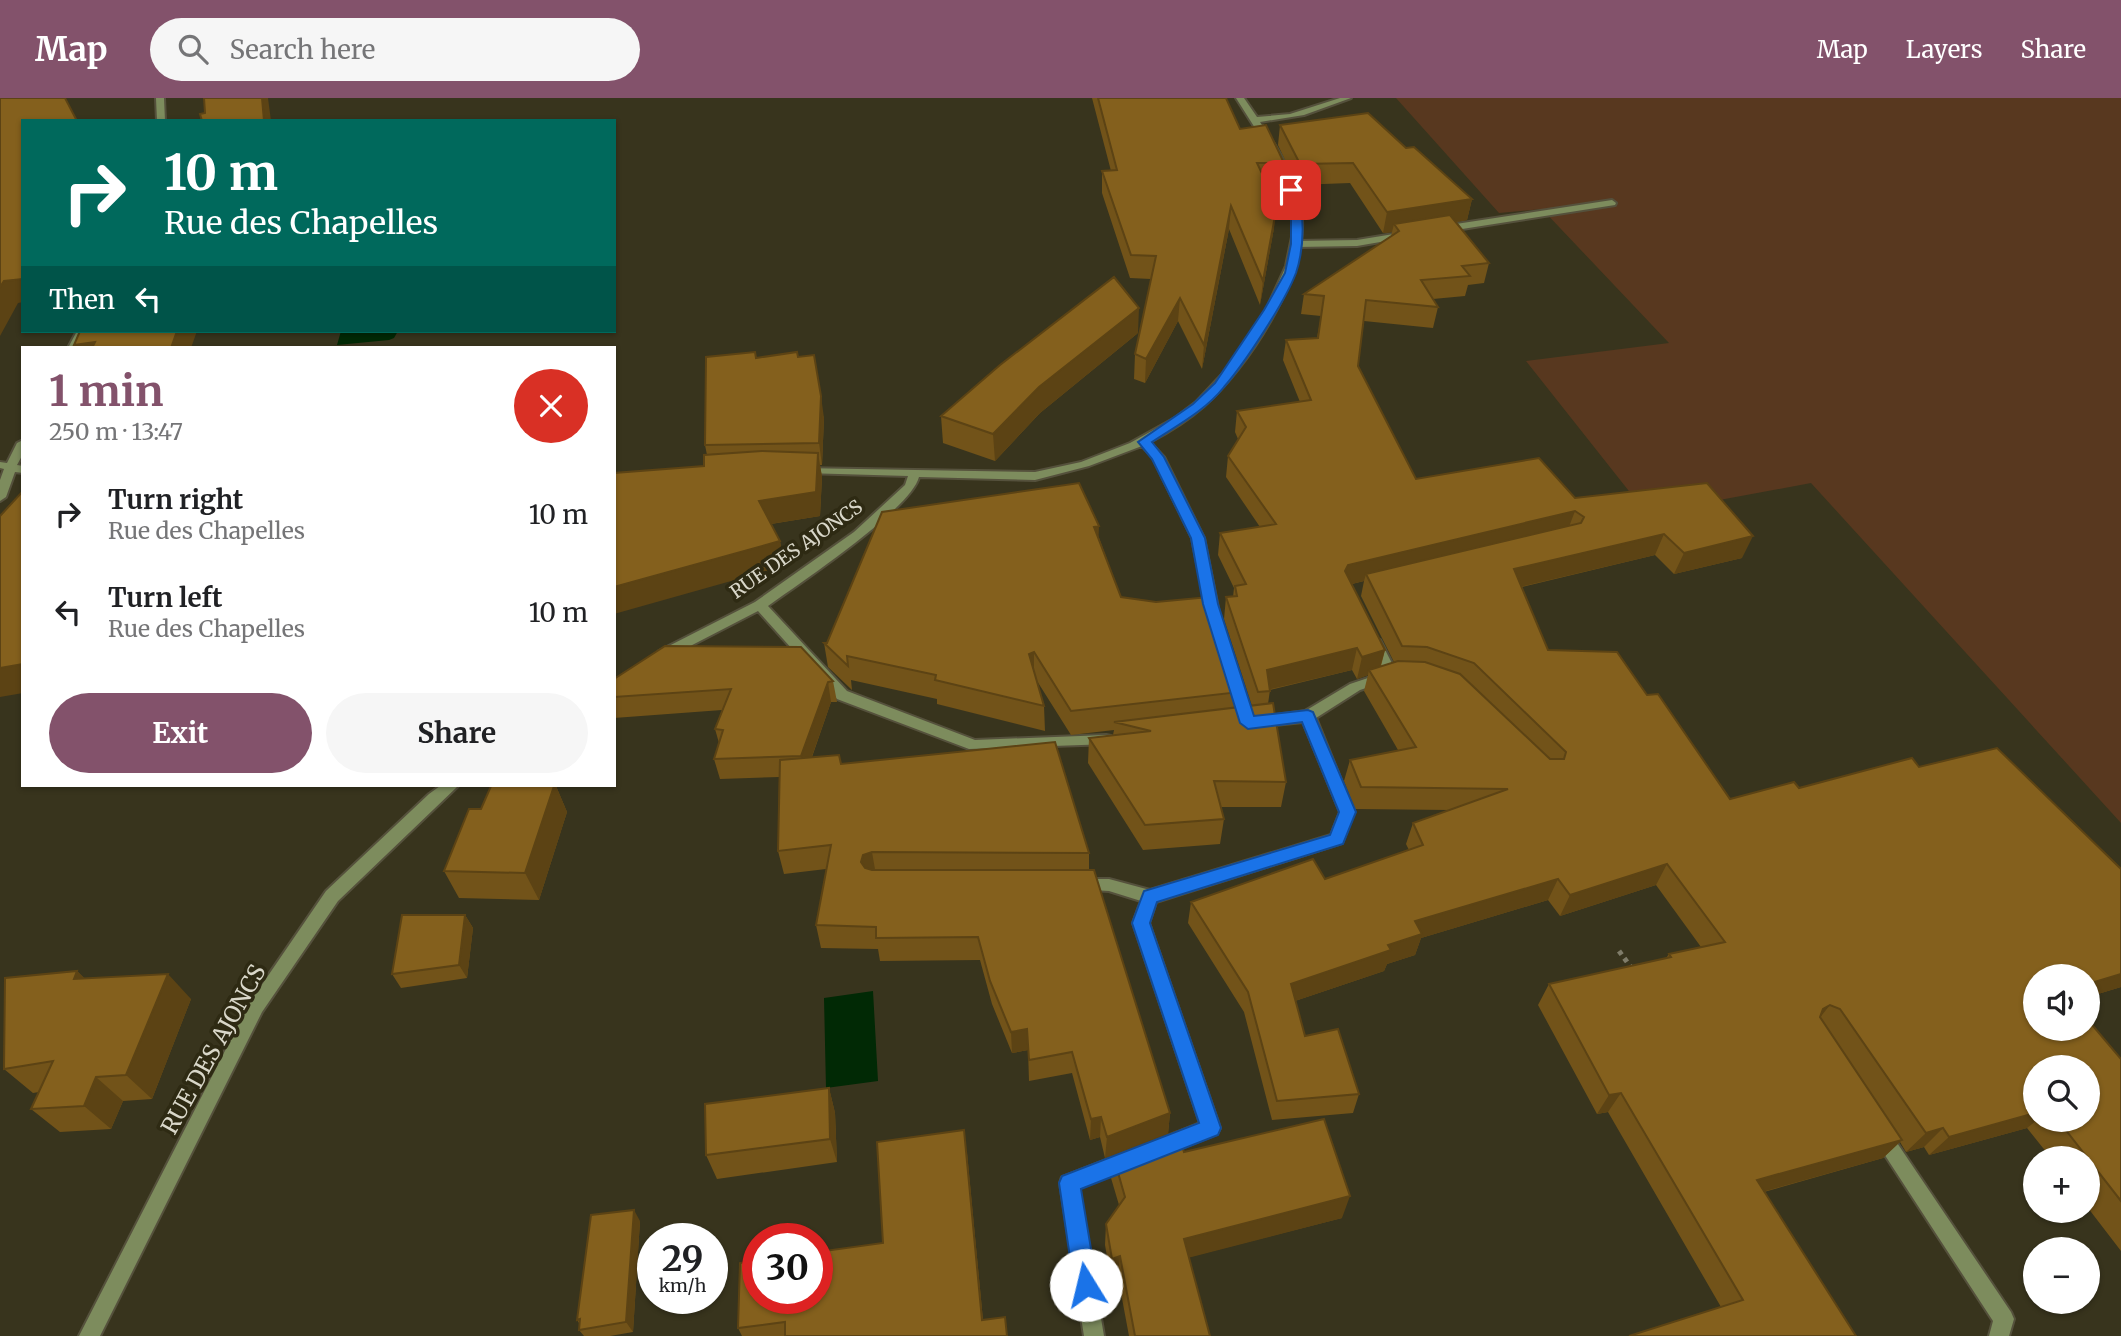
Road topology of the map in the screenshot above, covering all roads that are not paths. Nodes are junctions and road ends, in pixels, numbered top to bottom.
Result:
1 (160, 98) edge
2 (1240, 98) edge
3 (1347, 98) edge
4 (161, 119) edge
5 (1254, 120) junction
6 (1612, 203) dead end
7 (1437, 230) edge
8 (1424, 232) edge
9 (1296, 244) junction
10 (1144, 442) junction
11 (21, 446) edge
12 (5, 467) edge
13 (793, 470) edge
14 (914, 474) junction
15 (0, 497) edge
16 (760, 605) junction
17 (1367, 627) edge
18 (1219, 630) edge
19 (656, 659) edge
20 (1231, 670) edge
21 (1391, 675) junction
22 (1410, 676) edge
23 (1308, 716) junction
24 (1119, 739) edge
25 (450, 787) edge
26 (1068, 884) edge
27 (1150, 897) junction
28 (1868, 1115) edge
29 (89, 1336) edge
30 (1094, 1336) edge
31 (1999, 1336) edge

1 - 4 street
2 - 5 street
3 - 5 street
5 - 9 street
6 - 7 street
8 - 9 street
9 - 10 street
10 - 14 street
10 - 18 street
11 - 12 street
12 - 15 street
13 - 14 street
14 - 16 street, RUE DES AJONCS
16 - 19 street, RUE DES AJONCS
16 - 24 street
17 - 21 street
20 - 23 street
21 - 22 street
21 - 23 street
23 - 27 street
25 - 29 street, RUE DES AJONCS
26 - 27 street
27 - 30 street
28 - 31 street

